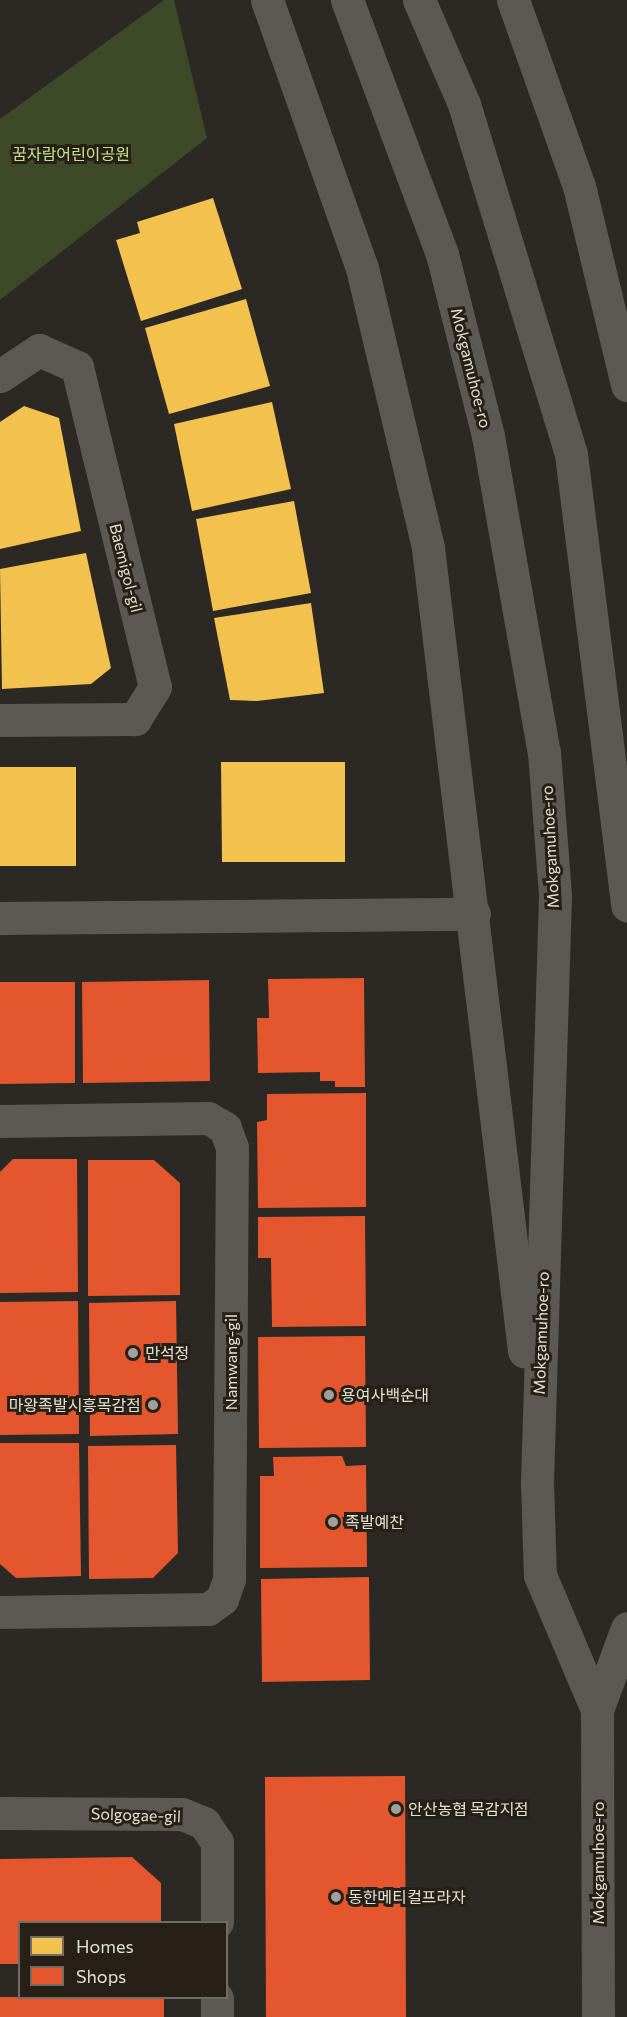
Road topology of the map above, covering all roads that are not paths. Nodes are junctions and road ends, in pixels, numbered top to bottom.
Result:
1 (267, 0) edge
2 (347, 0) edge
3 (419, 0) edge
4 (513, 0) edge
5 (0, 376) edge
6 (627, 385) edge
7 (0, 720) edge
8 (627, 906) edge
9 (474, 914) junction
10 (0, 918) edge
11 (0, 1121) edge
12 (537, 1482) junction
13 (0, 1612) edge
14 (627, 1628) edge
15 (597, 1710) junction
16 (0, 1813) edge
17 (217, 1921) edge
18 (217, 1999) edge
19 (217, 2017) edge
20 (598, 2017) edge

1 - 9 main road
2 - 12 main road, Mokgamuhoe-ro
3 - 8 main road
4 - 6 main road
5 - 7 main road, Baemigol-gil
9 - 10 main road
9 - 12 main road
11 - 13 main road, Namwang-gil
12 - 15 main road, Mokgamuhoe-ro
14 - 15 main road, Mokgamuhoe-ro
15 - 20 main road, Mokgamuhoe-ro
16 - 17 main road, Solgogae-gil
18 - 19 main road

